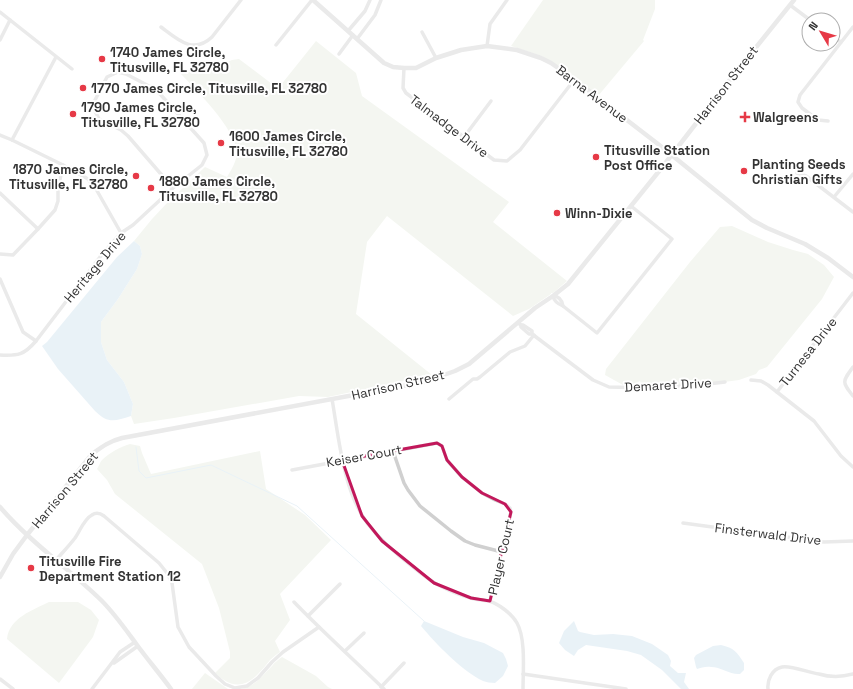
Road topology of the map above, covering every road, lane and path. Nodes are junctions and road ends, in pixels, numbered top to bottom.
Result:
1 (241, 0) edge
2 (312, 0) edge
3 (370, 0) edge
4 (382, 0) edge
5 (507, 0) edge
6 (794, 0) edge
7 (790, 5) junction
8 (0, 12) edge
9 (801, 13) edge
10 (10, 20) junction
11 (161, 27) dead end
12 (853, 27) edge
13 (348, 31) junction
14 (422, 32) dead end
15 (355, 37) junction
16 (0, 40) edge
17 (841, 41) edge
18 (276, 44) dead end
19 (487, 46) junction
20 (832, 52) edge
21 (340, 54) dead end
22 (56, 57) junction
23 (436, 58) junction
24 (404, 68) junction
25 (72, 69) dead end
26 (574, 80) junction
27 (491, 101) dead end
28 (828, 121) dead end
29 (0, 135) edge
30 (464, 137) junction
31 (12, 140) junction
32 (672, 155) junction
33 (63, 165) junction
34 (797, 173) dead end
35 (853, 174) edge
36 (173, 188) junction
37 (0, 193) edge
38 (834, 197) junction
39 (631, 206) junction
40 (853, 212) edge
41 (38, 229) junction
42 (121, 232) junction
43 (0, 254) edge
44 (853, 277) edge
45 (0, 279) edge
46 (853, 293) edge
47 (553, 296) junction
48 (519, 324) junction
49 (533, 334) junction
50 (36, 341) junction
51 (0, 355) edge
52 (853, 367) edge
53 (751, 380) dead end
54 (725, 382) dead end
55 (777, 392) junction
56 (853, 396) edge
57 (332, 399) junction
58 (449, 399) dead end
59 (393, 451) junction
60 (342, 460) junction
61 (853, 467) edge
62 (292, 470) dead end
63 (0, 507) edge
64 (511, 512) joint
65 (683, 522) dead end
66 (27, 535) junction
67 (853, 541) edge
68 (502, 552) junction
69 (56, 560) junction
70 (0, 577) edge
71 (340, 584) dead end
72 (490, 601) junction
73 (294, 602) dead end
74 (308, 616) junction
75 (319, 627) junction
76 (364, 633) dead end
77 (136, 644) junction
78 (345, 651) junction
79 (404, 663) dead end
80 (523, 674) junction
81 (853, 674) edge
82 (0, 679) edge
83 (93, 687) edge
84 (383, 688) edge
85 (13, 689) edge
86 (98, 689) edge
87 (171, 689) edge
88 (523, 689) edge
89 (626, 689) edge
90 (768, 689) edge

1 - 11 street
2 - 13 street, Barna Avenue
2 - 18 street
3 - 13 street
4 - 15 street
5 - 19 street
6 - 7 street, Harrison Street
7 - 9 street
7 - 32 street, Harrison Street
8 - 10 street
10 - 16 street
10 - 22 street
12 - 17 street
13 - 15 street, Barna Avenue
14 - 23 street
15 - 21 street
15 - 24 street, Barna Avenue
19 - 23 street, Barna Avenue
19 - 26 street, Barna Avenue
20 - 28 street
22 - 25 street
22 - 31 street
23 - 24 street, Barna Avenue
24 - 30 street, Talmadge Drive
26 - 30 street, Talmadge Drive
26 - 32 street, Barna Avenue
27 - 30 street
29 - 31 street
31 - 33 street
32 - 39 street, Harrison Street
32 - 44 street, Barna Avenue
33 - 41 street
33 - 42 street
34 - 38 street
35 - 38 street
36 - 36 street, Heritage Drive
36 - 42 street, Heritage Drive
37 - 41 street
38 - 40 street
39 - 47 street, Harrison Street
39 - 47 street
41 - 43 street
42 - 50 street, Heritage Drive
45 - 50 street
46 - 55 street, Turnesa Drive
47 - 48 street, Harrison Street
48 - 49 street, Demaret Drive
48 - 57 street, Harrison Street
49 - 54 street, Demaret Drive
49 - 58 street
50 - 51 street, Heritage Drive
52 - 56 street
53 - 55 street
55 - 61 street
57 - 60 street
57 - 66 street, Harrison Street
59 - 60 street, Keiser Court
59 - 64 street, Keiser Court
59 - 68 street
60 - 62 street, Keiser Court
60 - 72 street
63 - 66 street
64 - 68 street, Player Court
65 - 67 street, Finsterwald Drive
66 - 69 street
66 - 70 street, Harrison Street
68 - 72 street, Player Court
69 - 75 street
69 - 77 street
71 - 74 street
72 - 80 street
73 - 74 street
74 - 75 street
75 - 78 street
76 - 78 street
77 - 83 street
77 - 87 street
78 - 84 street
79 - 84 street
80 - 88 street
80 - 89 street
81 - 90 street
82 - 85 street
83 - 86 street

